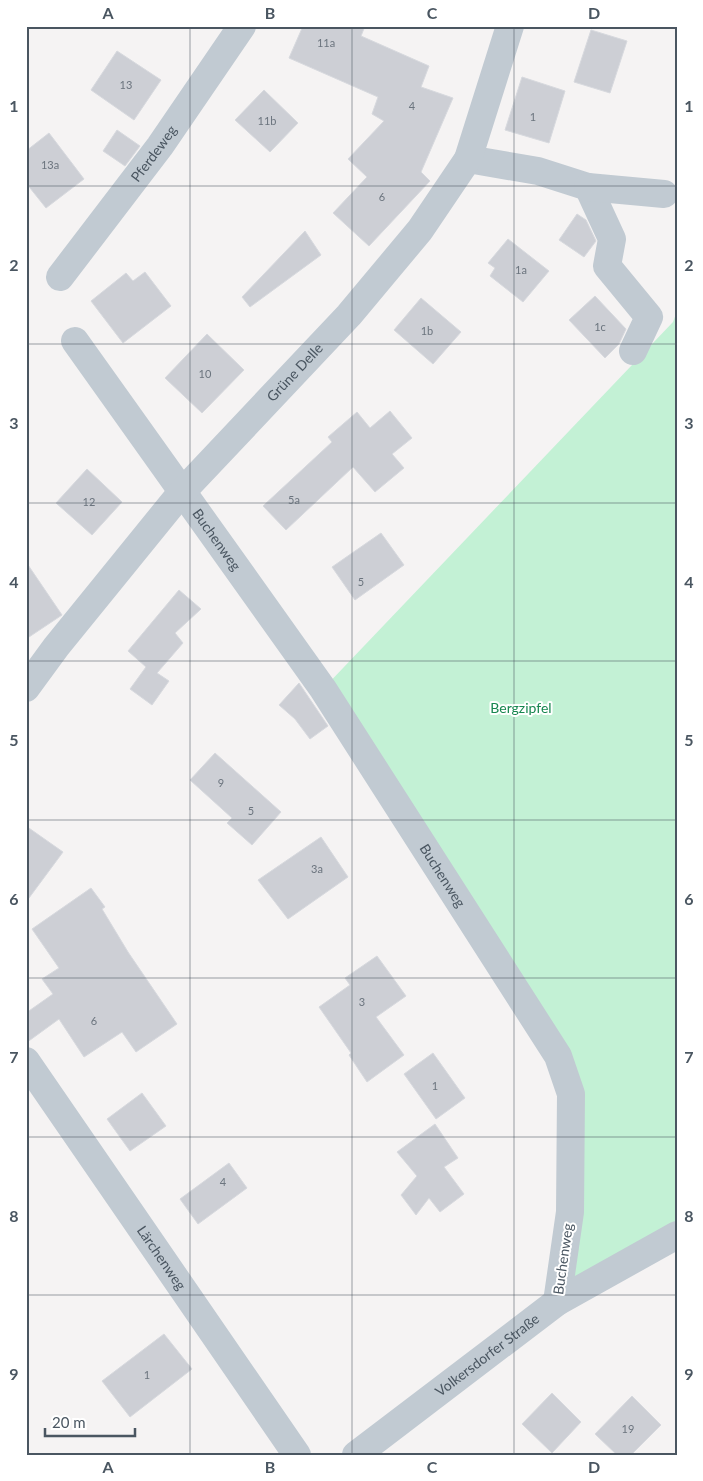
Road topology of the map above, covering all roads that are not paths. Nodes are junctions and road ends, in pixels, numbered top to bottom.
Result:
1 (242, 26) edge
2 (510, 26) edge
3 (468, 159) junction
4 (588, 187) junction
5 (664, 194) dead end
6 (60, 277) dead end
7 (75, 340) dead end
8 (633, 350) dead end
9 (181, 493) junction
10 (26, 688) edge
11 (26, 1061) edge
12 (677, 1235) edge
13 (557, 1302) junction
14 (297, 1455) edge
15 (356, 1455) edge

1 - 6 street, Pferdeweg
2 - 3 street, Grüne Delle
3 - 4 street
3 - 9 street, Grüne Delle
4 - 5 street
4 - 8 street
7 - 9 street, Buchenweg
9 - 10 street, Grüne Delle
9 - 13 street, Buchenweg
11 - 14 street, Lärchenweg
12 - 13 street, Volkersdorfer Straße
13 - 15 street, Volkersdorfer Straße

